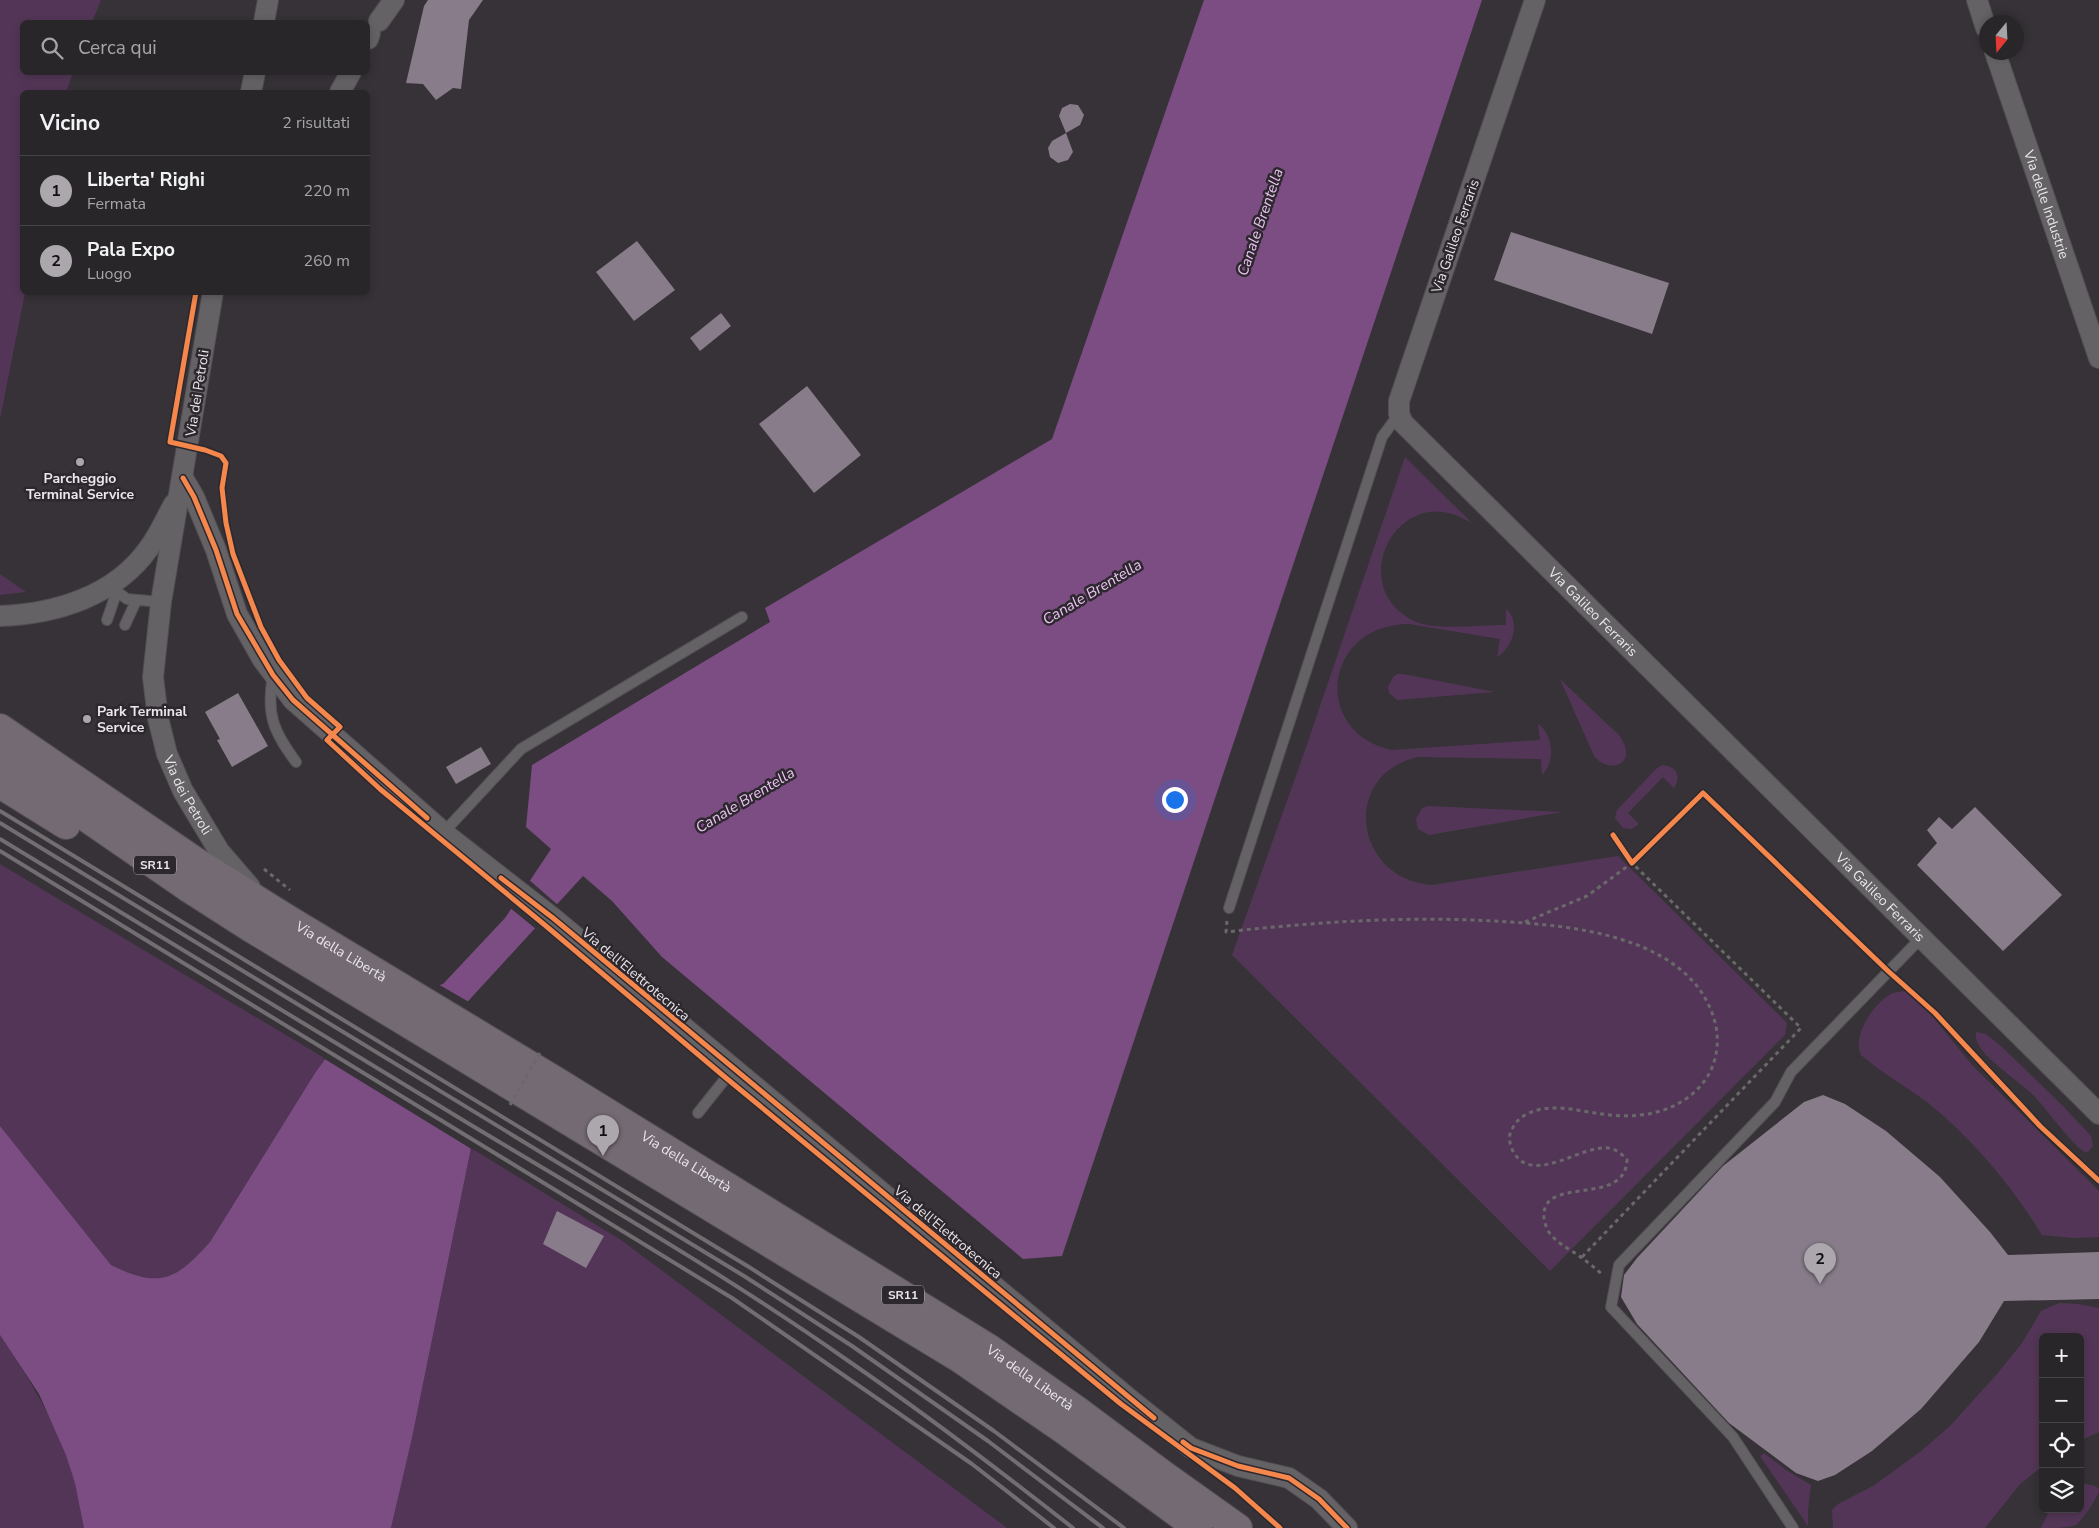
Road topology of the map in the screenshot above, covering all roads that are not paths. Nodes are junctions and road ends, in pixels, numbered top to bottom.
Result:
1 (268, 0) edge
2 (394, 0) edge
3 (1535, 0) edge
4 (1977, 0) edge
5 (1982, 15) edge
6 (264, 20) edge
7 (372, 31) edge
8 (1998, 60) edge
9 (254, 75) edge
10 (349, 75) edge
11 (251, 90) edge
12 (341, 90) edge
13 (213, 295) edge
14 (2099, 358) edge
15 (1399, 414) junction
16 (182, 486) junction
17 (136, 562) junction
18 (166, 579) junction
19 (113, 588) junction
20 (136, 601) junction
21 (161, 602) junction
22 (0, 616) edge
23 (742, 617) dead end
24 (107, 620) dead end
25 (125, 625) dead end
26 (273, 676) junction
27 (0, 716) edge
28 (0, 728) edge
29 (29, 748) junction
30 (0, 758) edge
31 (296, 762) dead end
32 (0, 784) edge
33 (444, 832) junction
34 (290, 906) junction
35 (1229, 908) dead end
36 (1921, 938) junction
37 (320, 954) junction
38 (733, 1069) junction
39 (698, 1113) dead end
40 (2099, 1114) edge
41 (1198, 1528) edge
42 (1238, 1528) edge
43 (1347, 1528) edge
44 (1793, 1528) edge

1 - 6 street
2 - 7 street
3 - 15 street, Via Galileo Ferraris
4 - 5 street
8 - 14 street, Via delle Industrie
9 - 11 street
10 - 12 street
13 - 16 street, Via dei Petroli
15 - 35 lane
15 - 36 street, Via Galileo Ferraris
16 - 17 street, Via dei Petroli
16 - 18 street, Via dei Petroli
16 - 26 street
17 - 18 street
17 - 19 street, Via dei Petroli
18 - 21 street, Via dei Petroli
19 - 20 lane
19 - 22 street, Via dei Petroli
19 - 24 lane
20 - 21 lane
20 - 25 lane
21 - 34 street, Via dei Petroli
23 - 33 lane
26 - 31 lane
26 - 33 street
27 - 29 highway
28 - 29 highway, Via della Libertà / SR11
29 - 34 highway, Via della Libertà / SR11
30 - 37 highway, Via della Libertà / SR11
32 - 37 highway
33 - 38 street, Via dell'Elettrotecnica
34 - 37 highway, Via della Libertà / SR11
36 - 40 street, Via Galileo Ferraris
36 - 44 lane
37 - 41 highway, Via della Libertà / SR11
37 - 42 highway, Via della Libertà / SR11
38 - 39 lane
38 - 43 street, Via dell'Elettrotecnica

